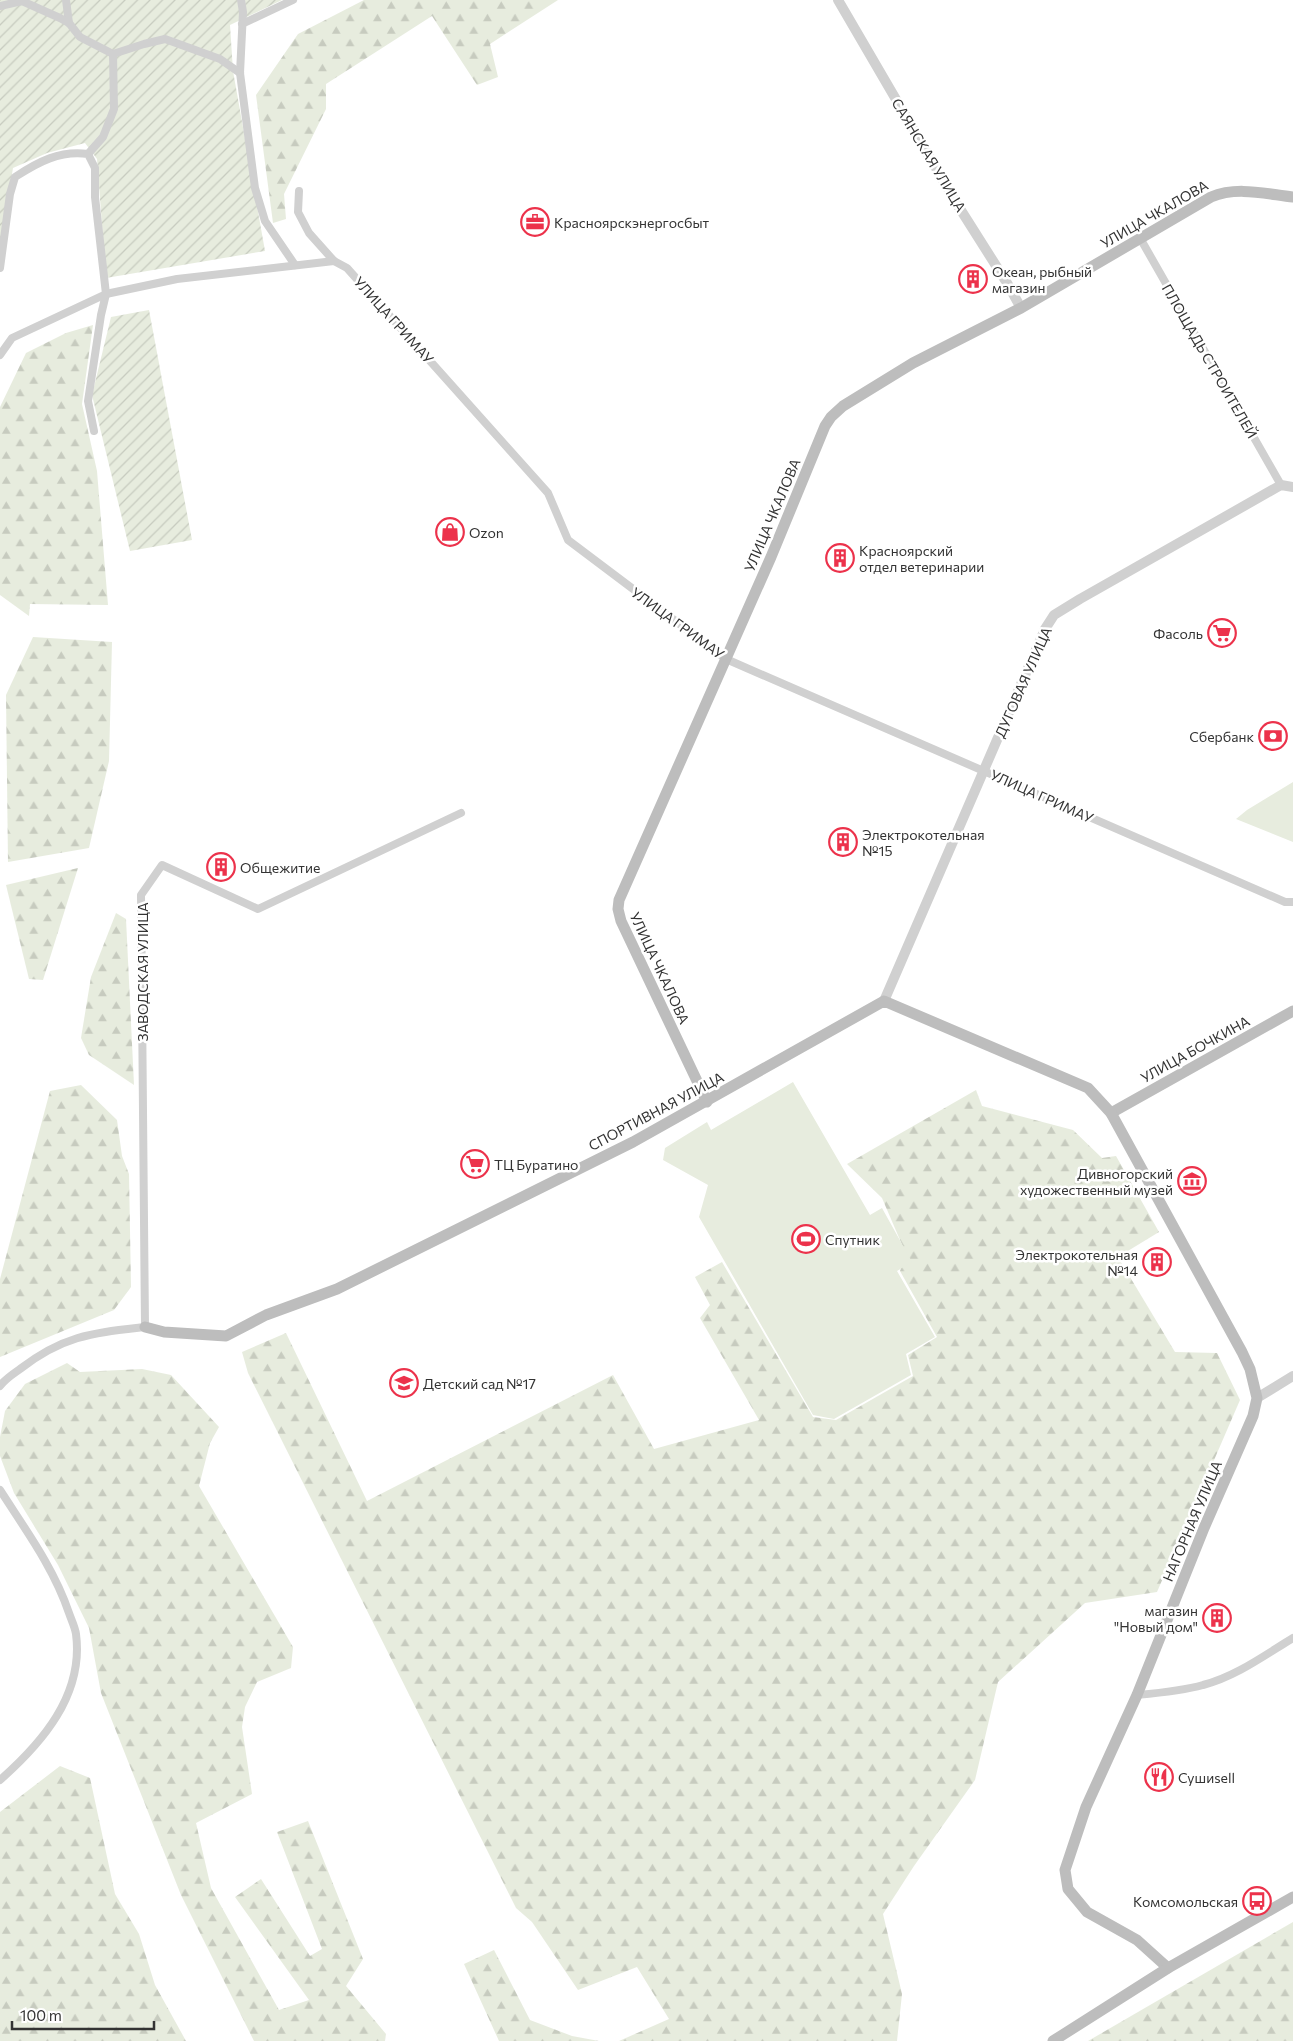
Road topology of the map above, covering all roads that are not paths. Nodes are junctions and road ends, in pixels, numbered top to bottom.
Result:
1 (66, 0) edge
2 (242, 0) edge
3 (293, 0) edge
4 (838, 0) edge
5 (0, 6) edge
6 (69, 23) junction
7 (242, 24) junction
8 (113, 54) junction
9 (240, 73) junction
10 (88, 154) junction
11 (298, 191) dead end
12 (1293, 198) edge
13 (1140, 238) junction
14 (334, 261) junction
15 (294, 265) junction
16 (0, 268) edge
17 (106, 294) junction
18 (1021, 308) junction
19 (0, 355) edge
20 (94, 431) dead end
21 (1280, 485) junction
22 (1293, 487) edge
23 (726, 659) junction
24 (986, 770) junction
25 (461, 812) dead end
26 (1293, 902) edge
27 (884, 1001) junction
28 (1293, 1011) edge
29 (707, 1102) junction
30 (1111, 1113) junction
31 (145, 1326) junction
32 (1293, 1376) edge
33 (0, 1386) edge
34 (1257, 1398) junction
35 (0, 1490) edge
36 (1293, 1638) edge
37 (1137, 1695) junction
38 (0, 1780) edge
39 (1293, 1897) edge
40 (1168, 1968) junction
41 (1053, 2041) edge

1 - 6 street
2 - 7 street
3 - 7 street
4 - 18 street, САЯНСКАЯ УЛИЦА
5 - 6 street
6 - 8 street
7 - 9 street
8 - 9 street
8 - 10 street
9 - 15 street
10 - 16 street
10 - 17 street
11 - 14 street, УЛИЦА ГРИМАУ
12 - 13 main road, УЛИЦА ЧКАЛОВА
13 - 18 main road, УЛИЦА ЧКАЛОВА
13 - 21 street, ПЛОЩАДЬ СТРОИТЕЛЕЙ
14 - 15 street
14 - 23 street, УЛИЦА ГРИМАУ
15 - 17 street
17 - 19 street
17 - 20 street
18 - 23 main road, УЛИЦА ЧКАЛОВА
21 - 22 street
21 - 24 street, ДУГОВАЯ УЛИЦА
23 - 24 street, УЛИЦА ГРИМАУ
23 - 29 main road, УЛИЦА ЧКАЛОВА
24 - 26 street, УЛИЦА ГРИМАУ
24 - 27 street, ДУГОВАЯ УЛИЦА
25 - 31 street, ЗАВОДСКАЯ УЛИЦА
27 - 29 main road, СПОРТИВНАЯ УЛИЦА
27 - 30 main road
28 - 30 main road, УЛИЦА БОЧКИНА
29 - 31 main road, СПОРТИВНАЯ УЛИЦА
30 - 34 main road, НАГОРНАЯ УЛИЦА
31 - 33 street
32 - 34 street
34 - 37 main road, НАГОРНАЯ УЛИЦА
35 - 38 street
36 - 37 street
37 - 40 main road, НАГОРНАЯ УЛИЦА
39 - 40 main road
40 - 41 main road

